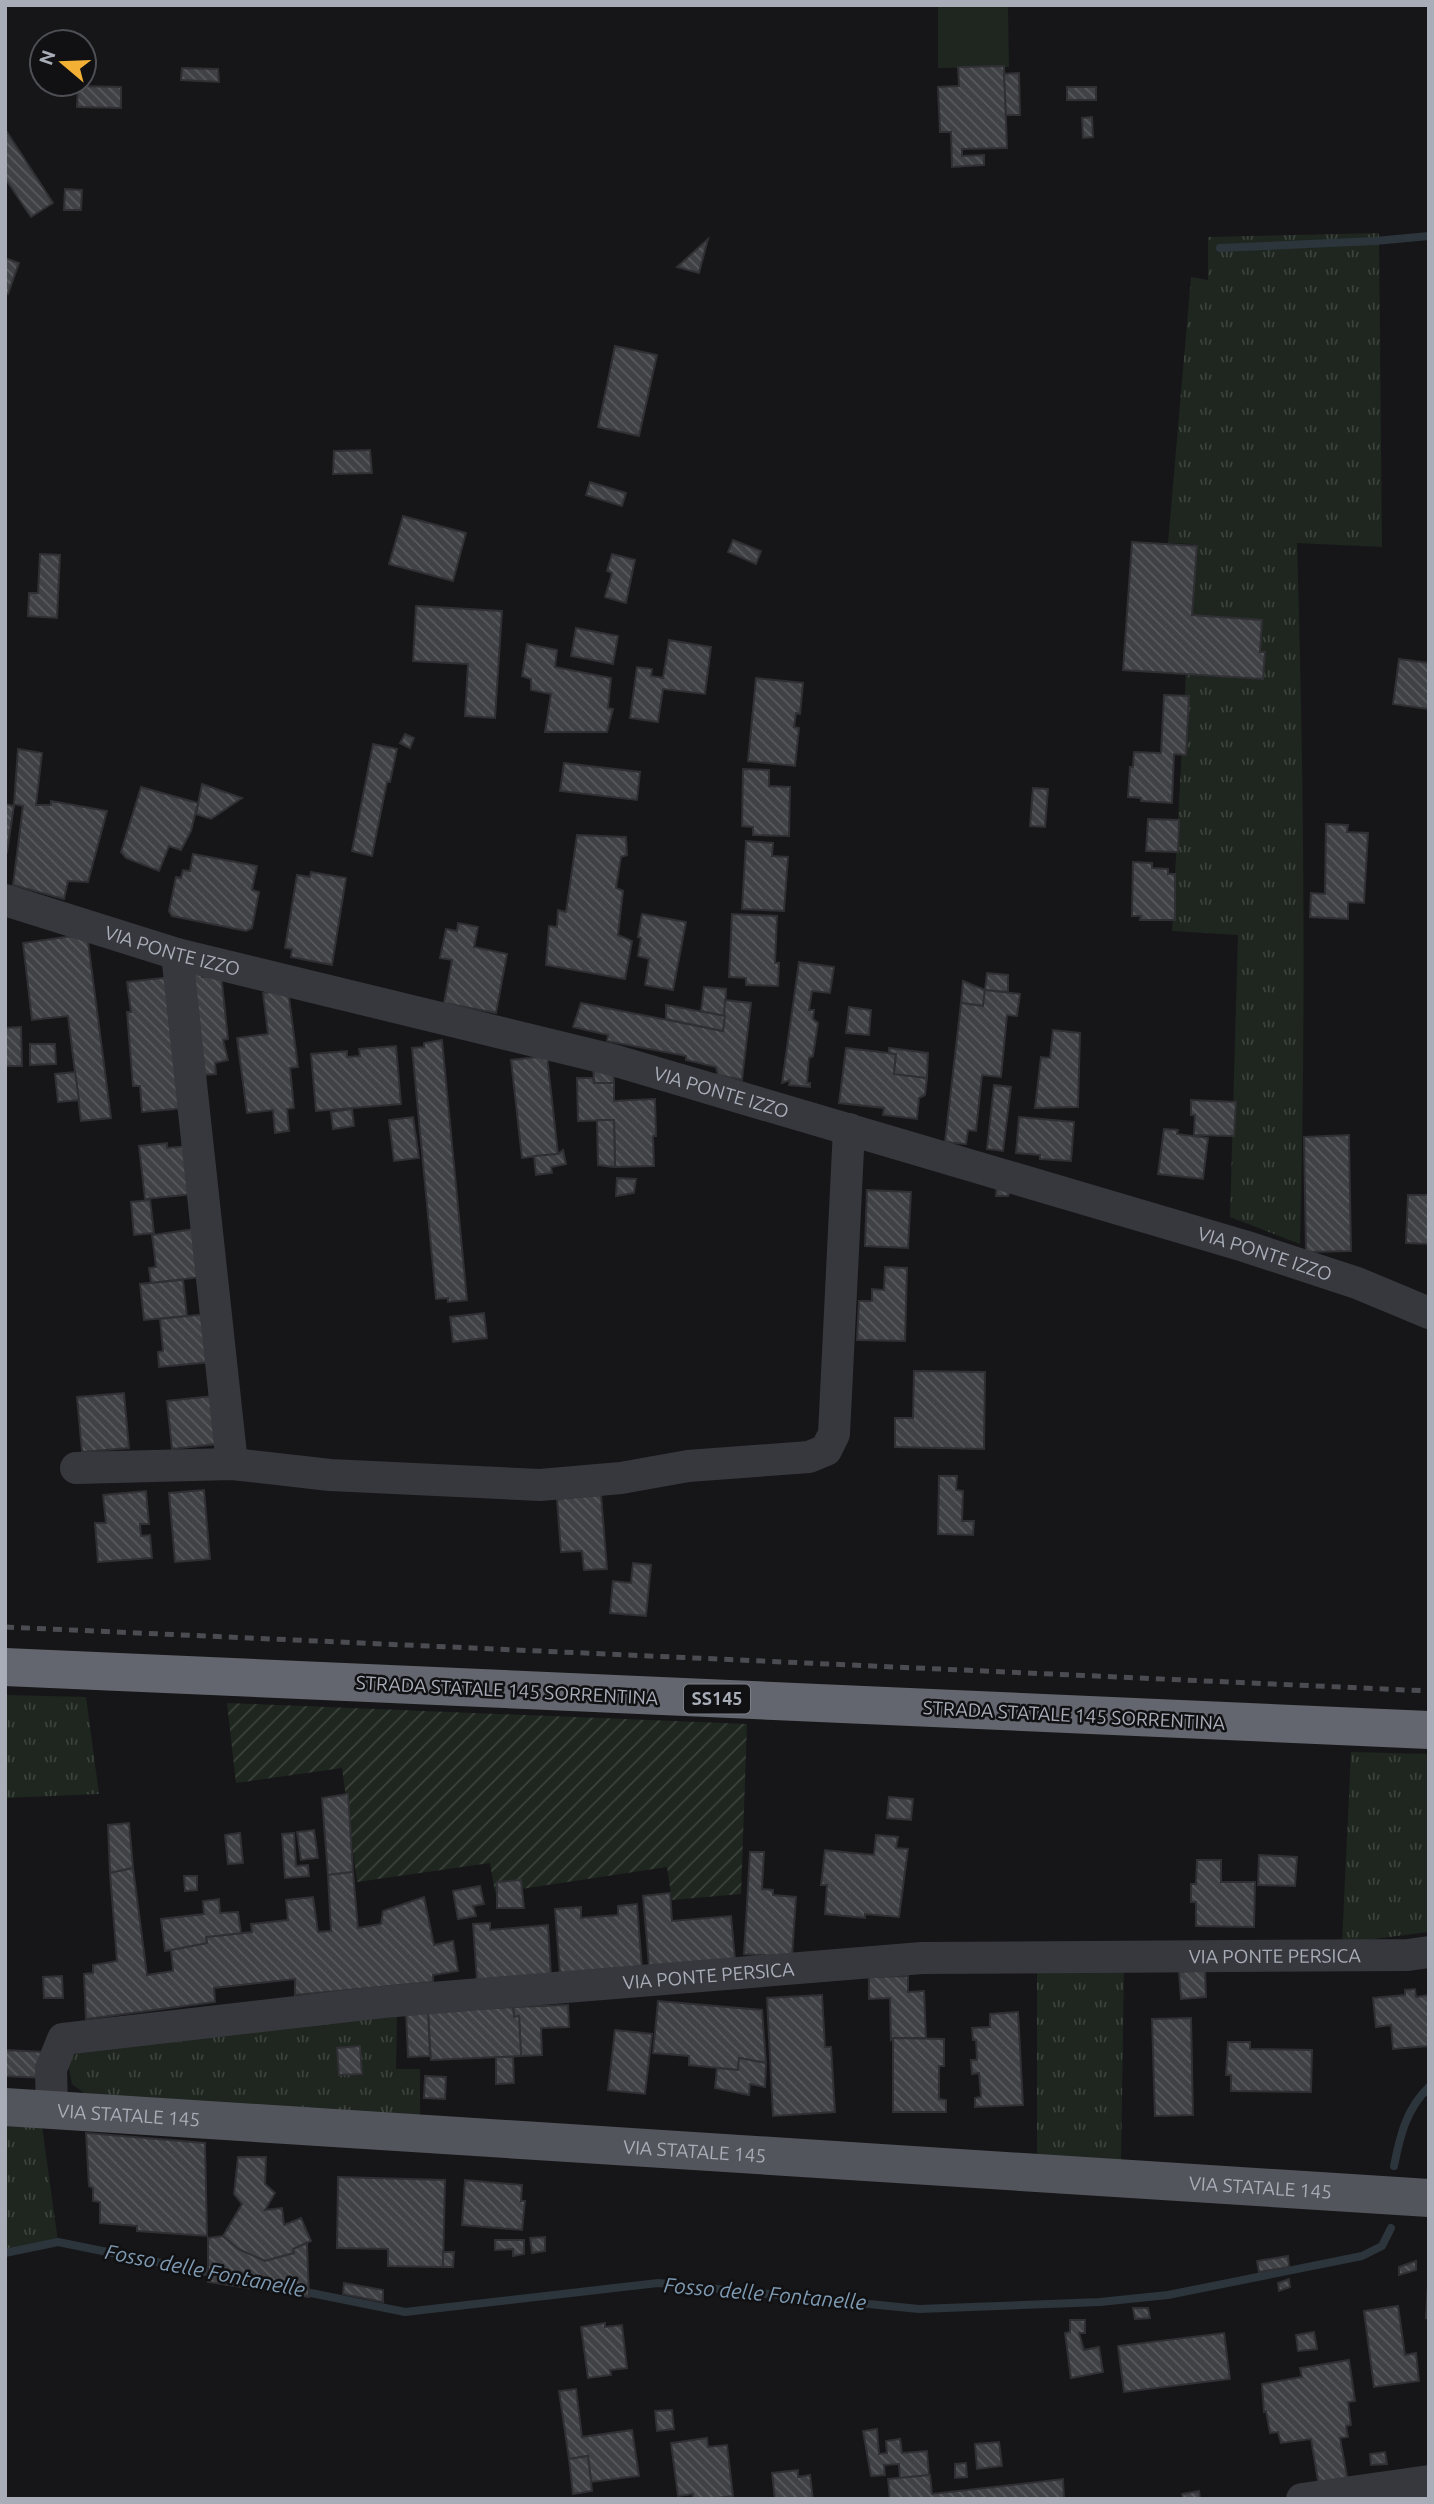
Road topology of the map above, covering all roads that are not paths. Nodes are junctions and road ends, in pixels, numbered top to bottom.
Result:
1 (5, 900) edge
2 (177, 954) junction
3 (849, 1129) junction
4 (1429, 1312) edge
5 (232, 1464) junction
6 (76, 1468) dead end
7 (5, 1667) edge
8 (1429, 1730) edge
9 (1429, 1952) edge
10 (5, 2107) edge
11 (52, 2109) junction
12 (1429, 2198) edge
13 (1429, 2481) edge
14 (1302, 2499) edge

1 - 2 street, VIA PONTE IZZO
2 - 3 street, VIA PONTE IZZO
2 - 5 street
3 - 4 street, VIA PONTE IZZO
3 - 5 street
5 - 6 street
7 - 8 highway, STRADA STATALE 145 SORRENTINA / SS145
9 - 11 street, VIA PONTE PERSICA
10 - 11 main road, VIA STATALE 145
11 - 12 main road, VIA STATALE 145
13 - 14 street

